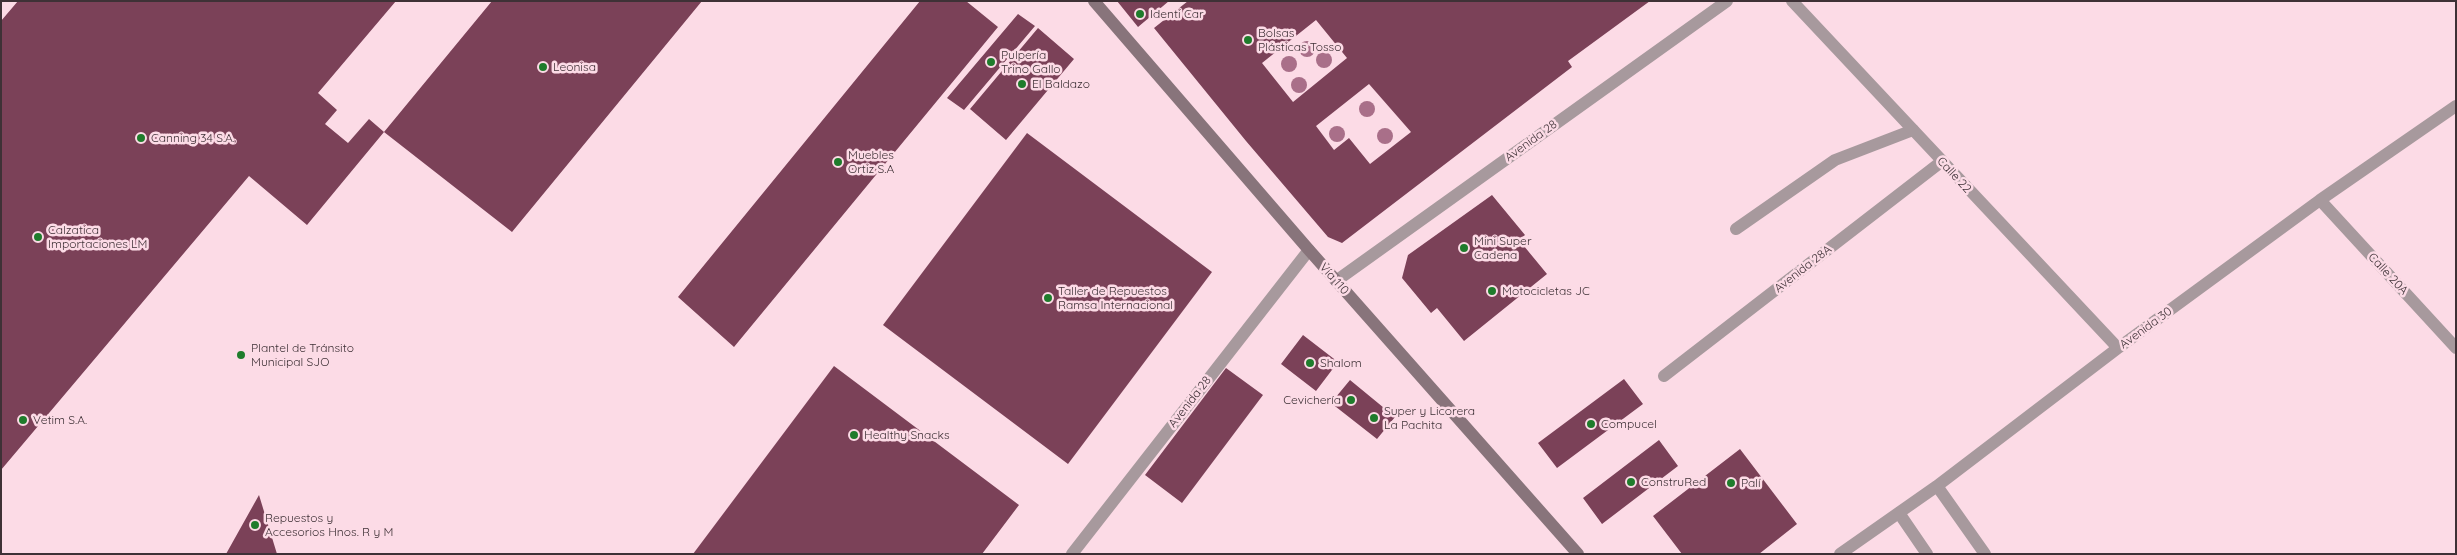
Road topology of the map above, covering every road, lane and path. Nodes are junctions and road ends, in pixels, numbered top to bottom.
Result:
1 (1094, 1) edge
2 (1727, 1) edge
3 (1792, 1) edge
4 (2456, 106) edge
5 (1913, 130) junction
6 (1942, 162) junction
7 (2320, 200) junction
8 (1736, 229) dead end
9 (1309, 250) junction
10 (1336, 281) junction
11 (2118, 348) junction
12 (2456, 348) edge
13 (1664, 376) dead end
14 (1937, 486) junction
15 (1899, 513) junction
16 (1072, 554) edge
17 (1578, 554) edge
18 (1840, 554) edge
19 (1927, 554) edge
20 (1985, 554) edge

1 - 9 main road, Vía 110
2 - 10 street, Avenida 28
3 - 5 street, Calle 22
4 - 7 street, Avenida 30
5 - 6 street, Calle 22
5 - 8 street
6 - 11 street, Calle 22
6 - 13 street, Avenida 28A
7 - 11 street, Avenida 30
7 - 12 street, Calle 20A
9 - 10 main road, Vía 110
9 - 16 street, Avenida 28
10 - 17 main road, Vía 110
11 - 14 street, Avenida 30
14 - 15 street, Avenida 30
14 - 20 street
15 - 18 street, Avenida 30
15 - 19 street

